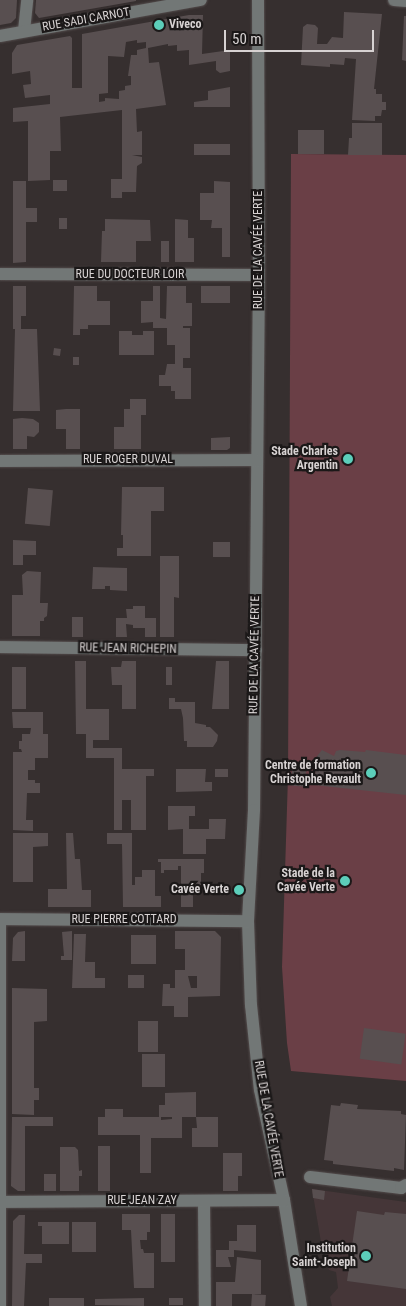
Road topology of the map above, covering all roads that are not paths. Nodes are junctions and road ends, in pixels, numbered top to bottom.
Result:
1 (27, 0) edge
2 (201, 0) edge
3 (258, 0) edge
4 (394, 0) edge
5 (406, 1) edge
6 (24, 31) junction
7 (0, 36) edge
8 (0, 274) edge
9 (259, 275) junction
10 (257, 460) junction
11 (0, 461) edge
12 (0, 647) edge
13 (256, 650) junction
14 (0, 920) edge
15 (248, 921) junction
16 (310, 1177) dead end
17 (406, 1185) edge
18 (284, 1200) junction
19 (204, 1201) junction
20 (0, 1202) edge
21 (0, 1306) edge
22 (205, 1306) edge
23 (301, 1306) edge

1 - 6 street
2 - 6 street, RUE SADI CARNOT
3 - 9 street, RUE DE LA CAVÉE VERTE
4 - 5 street
6 - 7 street, RUE SADI CARNOT
8 - 9 street, RUE DU DOCTEUR LOIR
9 - 10 street, RUE DE LA CAVÉE VERTE
10 - 11 street, RUE ROGER DUVAL
10 - 13 street, RUE DE LA CAVÉE VERTE
12 - 13 street, RUE JEAN RICHEPIN
13 - 15 street, RUE DE LA CAVÉE VERTE
14 - 15 street, RUE PIERRE COTTARD
14 - 20 street
15 - 18 street, RUE DE LA CAVÉE VERTE
16 - 17 street
18 - 19 street, RUE JEAN ZAY
18 - 23 street, RUE DE LA CAVÉE VERTE
19 - 20 street, RUE JEAN ZAY
19 - 22 street
20 - 21 street

